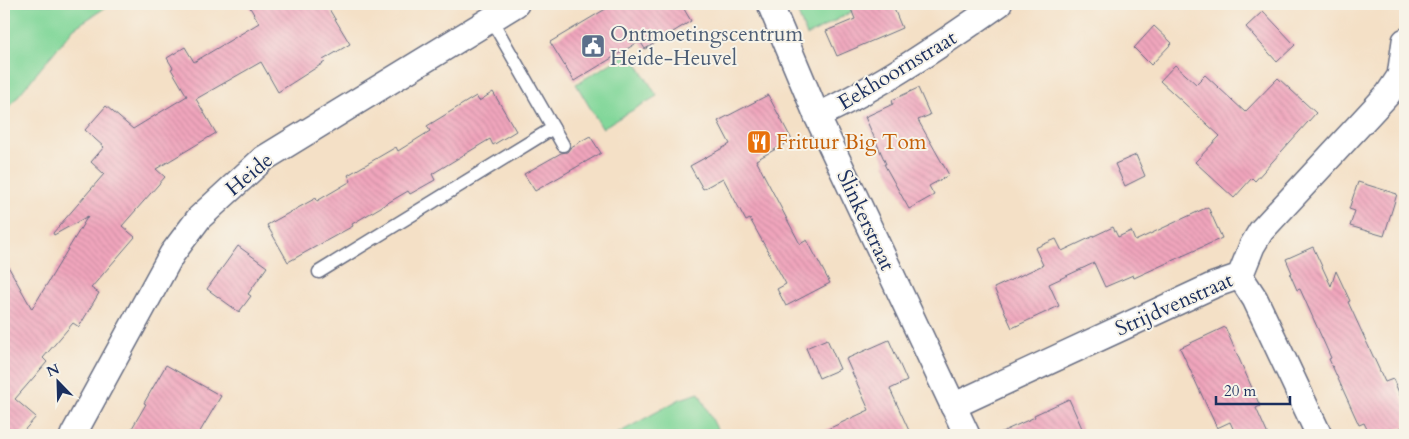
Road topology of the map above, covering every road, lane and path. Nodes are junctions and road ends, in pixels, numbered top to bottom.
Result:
1 (516, 4) edge
2 (770, 4) edge
3 (999, 4) edge
4 (491, 19) junction
5 (1405, 41) edge
6 (817, 116) junction
7 (553, 128) junction
8 (563, 145) dead end
9 (319, 272) dead end
10 (1240, 276) junction
11 (953, 406) junction
12 (73, 435) edge
13 (967, 435) edge
14 (1319, 435) edge

1 - 4 street, Heide
2 - 6 street, Slinkerstraat
3 - 6 street, Eekhoornstraat
4 - 7 lane
4 - 12 street, Heide
5 - 10 street, Strijdvenstraat
6 - 11 street, Slinkerstraat
7 - 8 lane
7 - 9 lane
10 - 11 street, Strijdvenstraat
10 - 14 street
11 - 13 street, Slinkerstraat

